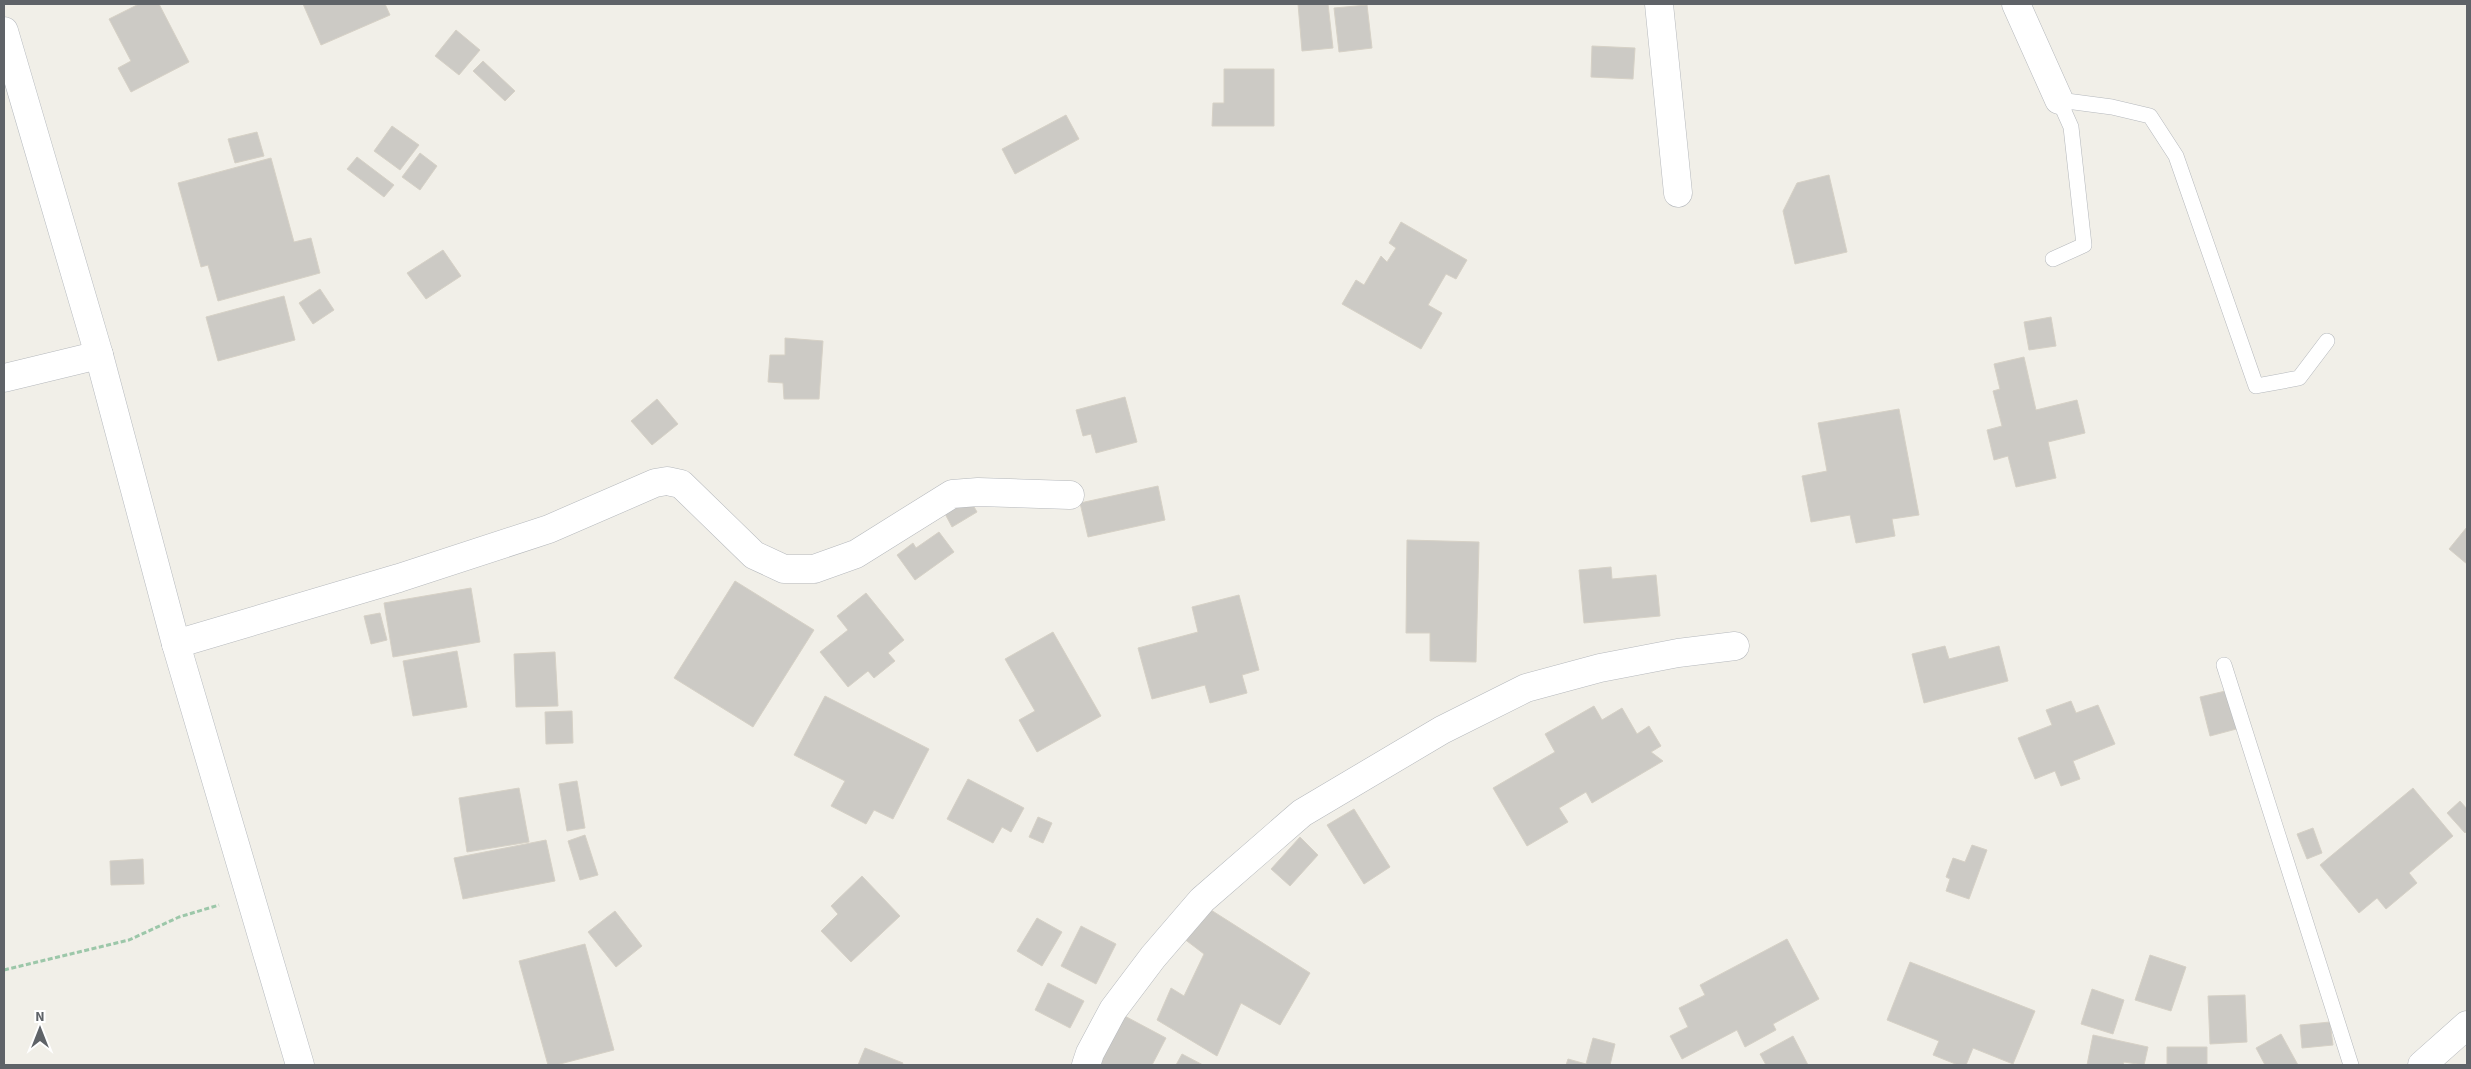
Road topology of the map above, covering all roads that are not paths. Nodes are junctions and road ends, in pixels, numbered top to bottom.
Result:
1 (1659, 4) edge
2 (2016, 4) edge
3 (4, 31) edge
4 (2059, 100) junction
5 (1678, 193) dead end
6 (2053, 259) dead end
7 (2327, 341) dead end
8 (99, 355) junction
9 (4, 378) edge
10 (1070, 495) dead end
11 (176, 644) junction
12 (1735, 646) dead end
13 (2224, 665) dead end
14 (2467, 1025) edge
15 (300, 1065) edge
16 (1086, 1065) edge
17 (2351, 1065) edge
18 (2422, 1065) edge

1 - 5 street
2 - 4 street
3 - 8 street
4 - 6 lane
4 - 7 lane
8 - 9 street
8 - 11 street
10 - 11 street
11 - 15 street
12 - 16 street
13 - 17 lane
14 - 18 street

